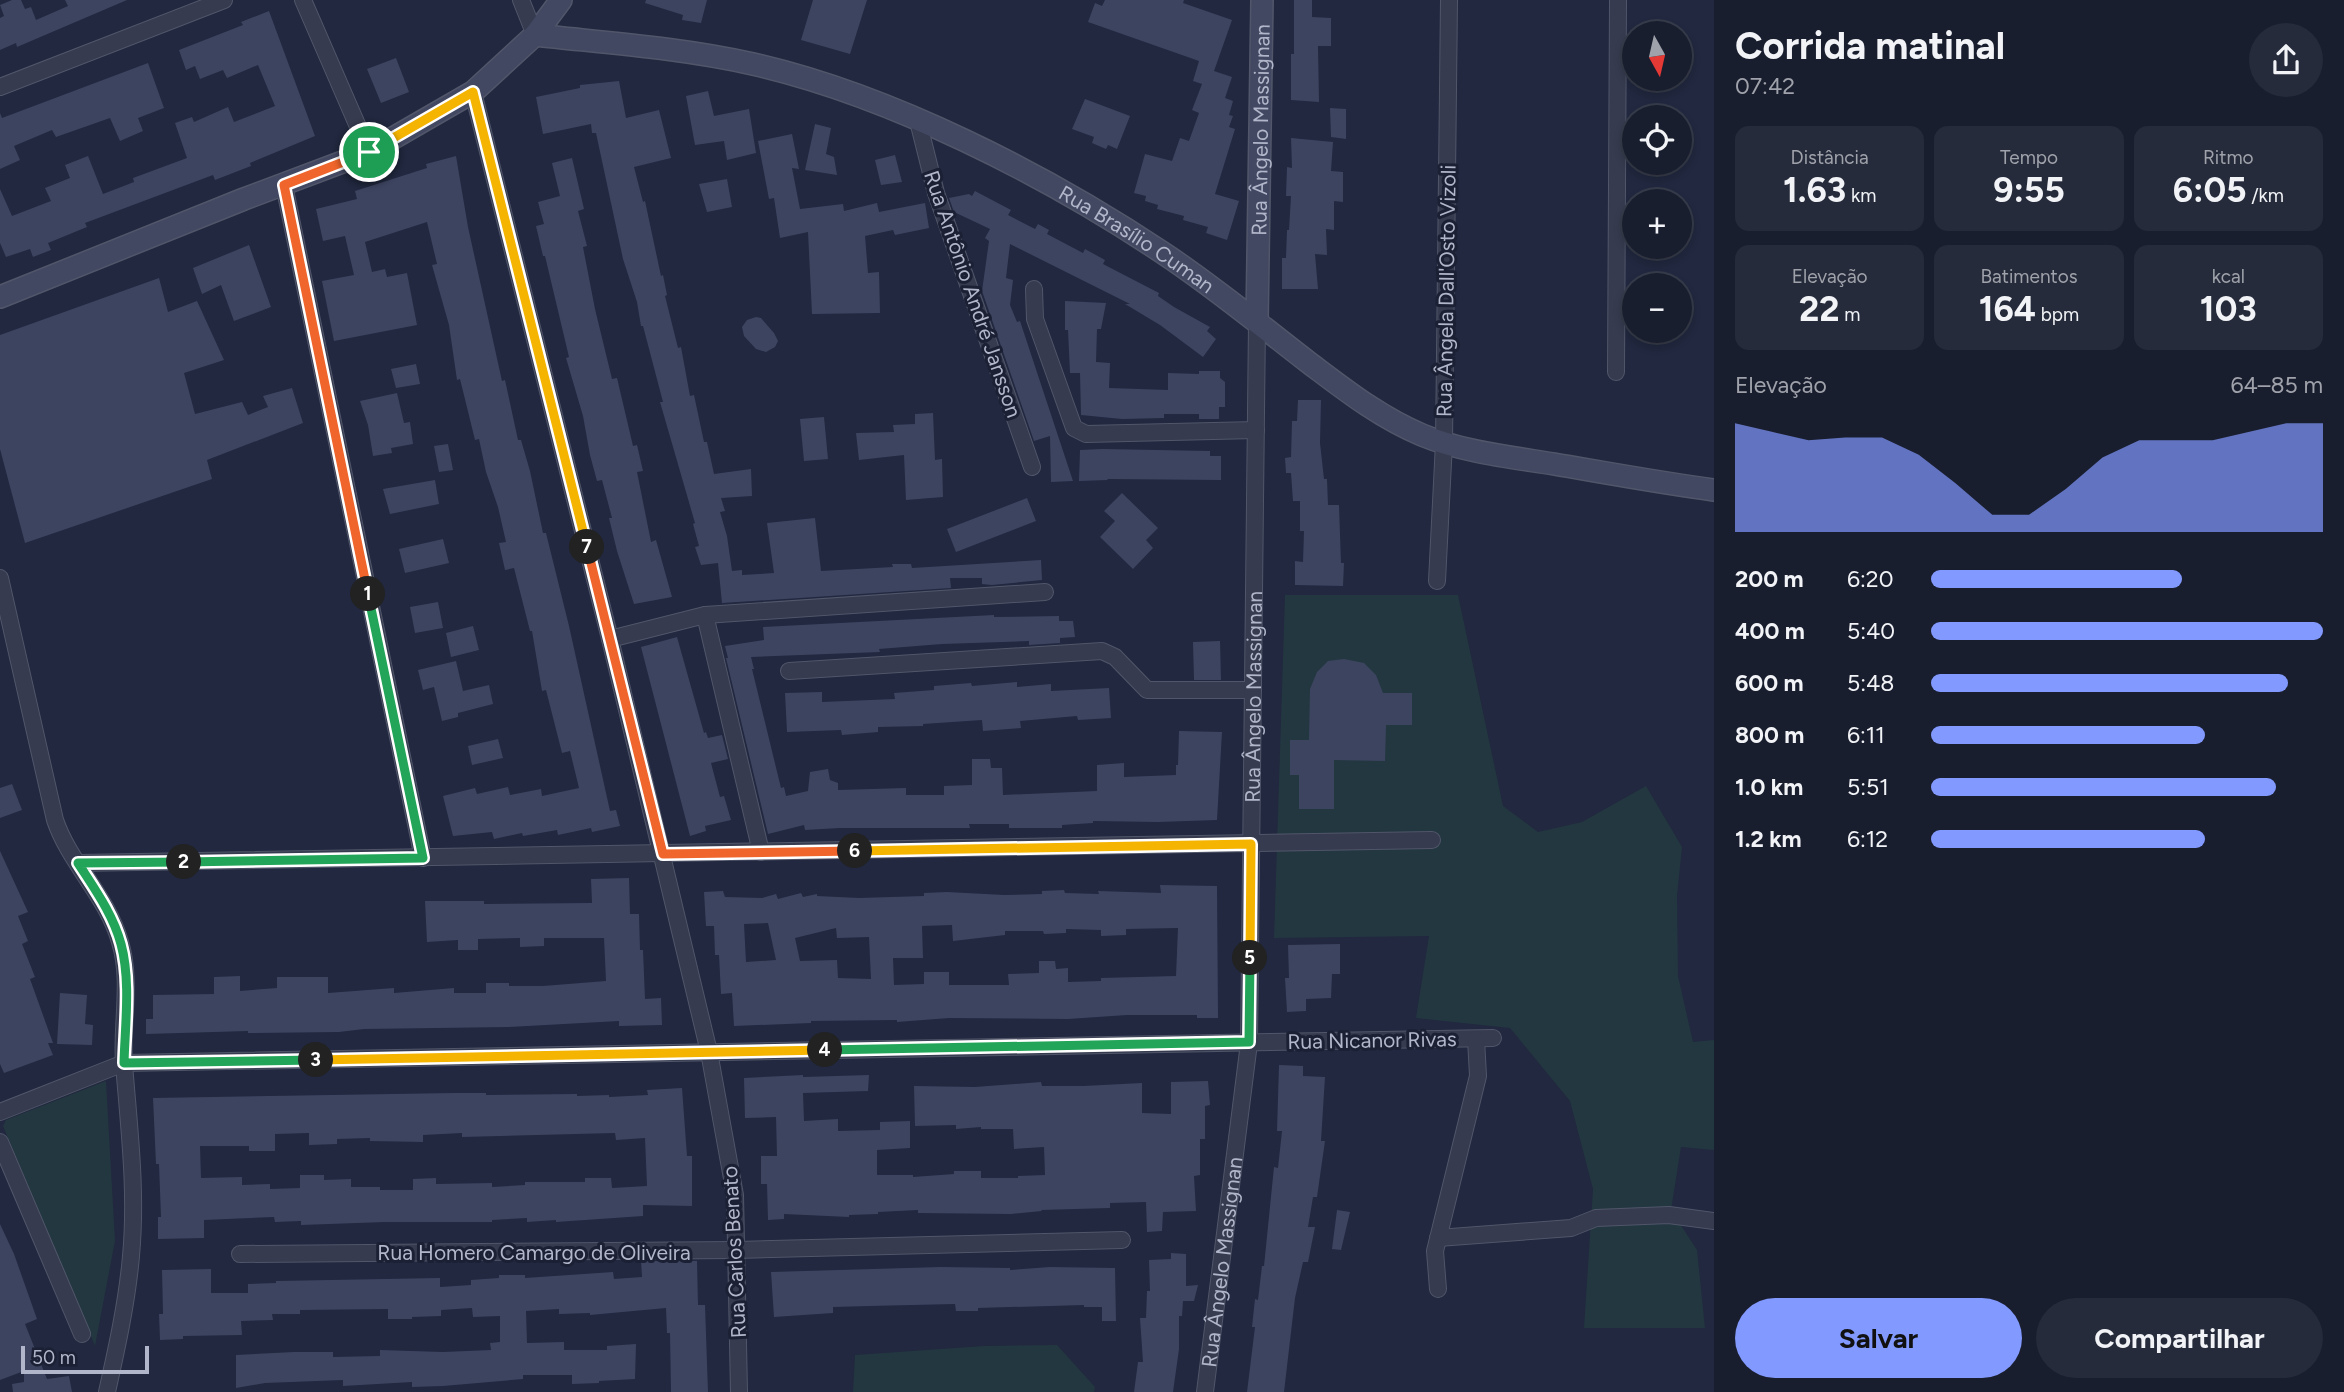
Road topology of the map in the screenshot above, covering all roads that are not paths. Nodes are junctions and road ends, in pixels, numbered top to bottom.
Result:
1 (224, 0) edge
2 (303, 0) edge
3 (521, 0) edge
4 (561, 0) edge
5 (1262, 0) edge
6 (1450, 0) edge
7 (1618, 0) edge
8 (535, 35) junction
9 (0, 88) edge
10 (473, 92) junction
11 (918, 121) junction
12 (369, 152) junction
13 (284, 185) junction
14 (1034, 289) dead end
15 (0, 297) edge
16 (1257, 322) junction
17 (1616, 372) dead end
18 (1256, 430) junction
19 (1444, 443) junction
20 (1032, 467) dead end
21 (1714, 490) edge
22 (0, 578) edge
23 (1437, 581) dead end
24 (1045, 592) dead end
25 (705, 615) junction
26 (610, 639) junction
27 (789, 671) dead end
28 (1253, 690) junction
29 (1432, 840) dead end
30 (1251, 844) junction
31 (761, 852) junction
32 (663, 854) junction
33 (423, 858) junction
34 (78, 863) junction
35 (1476, 1038) junction
36 (1493, 1038) dead end
37 (1249, 1042) junction
38 (709, 1052) junction
39 (124, 1063) junction
40 (0, 1112) edge
41 (0, 1142) edge
42 (1714, 1222) edge
43 (1438, 1238) junction
44 (1122, 1240) dead end
45 (737, 1251) junction
46 (240, 1254) dead end
47 (1438, 1289) dead end
48 (82, 1334) dead end
49 (107, 1392) edge
50 (739, 1392) edge
51 (1205, 1392) edge

1 - 9 street
2 - 12 street
3 - 8 street
4 - 8 street
5 - 16 street, Rua Ângelo Massignan
6 - 19 street, Rua Ângela Dall'Osto Vizoli
7 - 17 street
8 - 10 street
8 - 11 street, Rua Brasílio Cuman
10 - 12 street
10 - 26 street, Rua Carlos Benato
11 - 16 street, Rua Brasílio Cuman
11 - 20 street, Rua Antônio André Jansson
12 - 13 street
13 - 15 street
13 - 33 street
14 - 18 street
16 - 18 street, Rua Ângelo Massignan
16 - 19 street, Rua Brasílio Cuman
18 - 28 street, Rua Ângelo Massignan
19 - 21 street, Rua Brasílio Cuman
19 - 23 street, Rua Ângela Dall'Osto Vizoli
22 - 34 street
24 - 25 street
25 - 26 street
25 - 31 street
26 - 32 street, Rua Carlos Benato
27 - 28 street
28 - 30 street, Rua Ângelo Massignan
29 - 30 street
30 - 31 street
30 - 37 street, Rua Ângelo Massignan
31 - 32 street
32 - 33 street
32 - 38 street, Rua Carlos Benato
33 - 34 street
34 - 39 street
35 - 36 street, Rua Nicanor Rivas
35 - 37 street, Rua Nicanor Rivas
35 - 43 street
37 - 38 street, Rua Nicanor Rivas
37 - 51 street, Rua Ângelo Massignan
38 - 39 street, Rua Nicanor Rivas
38 - 45 street, Rua Carlos Benato
39 - 40 street, Rua Nicanor Rivas
39 - 49 street
41 - 48 street
42 - 43 street
43 - 47 street
44 - 45 street, Rua Homero Camargo de Oliveira
45 - 46 street, Rua Homero Camargo de Oliveira
45 - 50 street, Rua Carlos Benato

